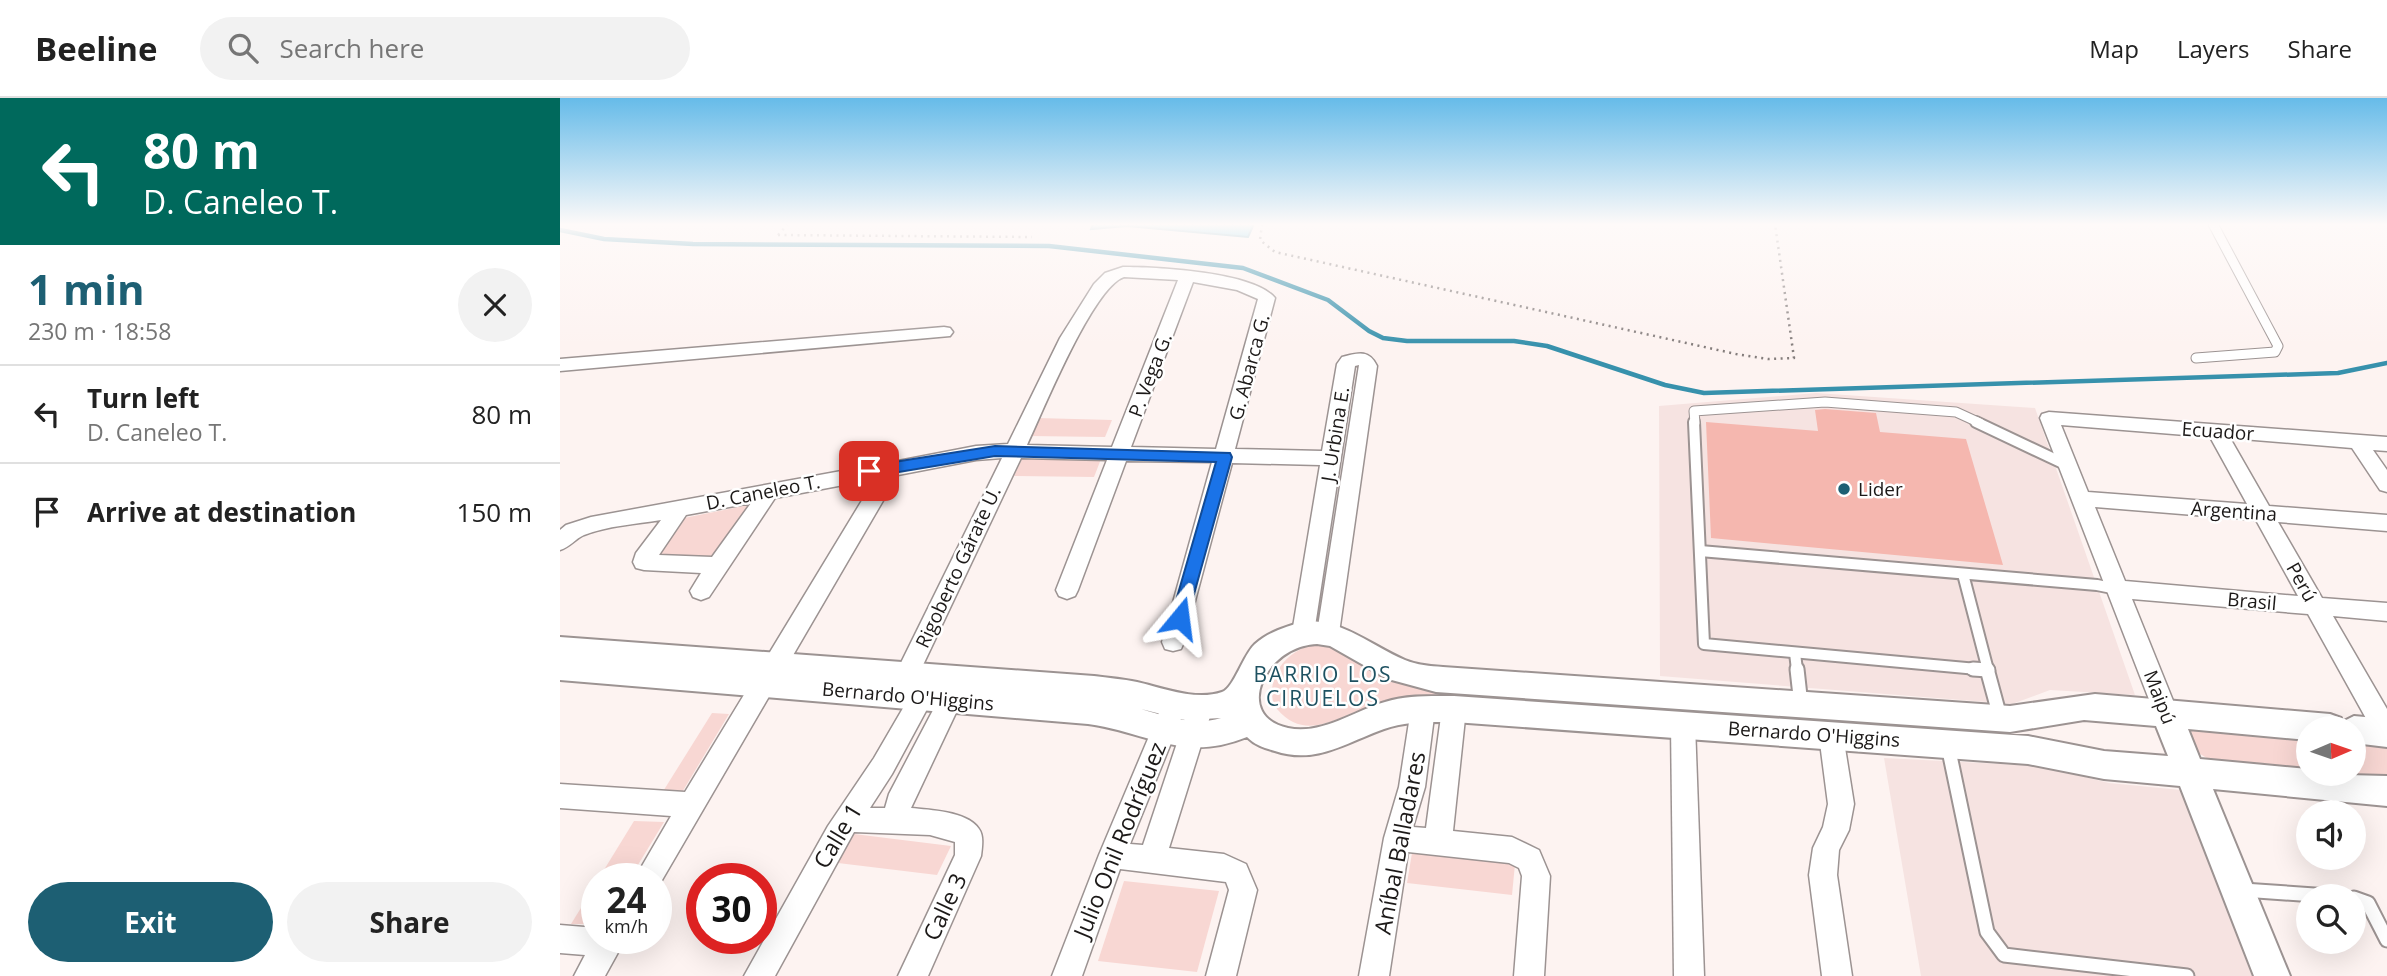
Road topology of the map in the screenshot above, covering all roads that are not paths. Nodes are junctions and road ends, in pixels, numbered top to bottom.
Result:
1 (2235, 265) edge
2 (1187, 277) junction
3 (944, 332) dead end
4 (2196, 358) dead end
5 (560, 365) edge
6 (2049, 418) joint
7 (2216, 431) junction
8 (2358, 442) junction
9 (2387, 444) edge
10 (1012, 453) junction
11 (1119, 455) junction
12 (1225, 457) junction
13 (1331, 458) junction
14 (2068, 466) junction
15 (893, 467) junction
16 (2387, 485) edge
17 (770, 490) junction
18 (2081, 499) junction
19 (680, 508) junction
20 (2263, 513) junction
21 (2387, 523) edge
22 (567, 537) edge
23 (1700, 551) junction
24 (718, 566) junction
25 (1963, 574) junction
26 (2117, 589) junction
27 (1066, 590) dead end
28 (702, 591) dead end
29 (2315, 606) junction
30 (2387, 612) edge
31 (1315, 633) junction
32 (1173, 642) dead end
33 (560, 649) edge
34 (1795, 653) junction
35 (560, 668) edge
36 (1988, 670) junction
37 (770, 675) junction
38 (926, 691) junction
39 (1801, 705) junction
40 (1637, 707) junction
41 (1247, 708) junction
42 (1423, 709) junction
43 (1454, 709) junction
44 (2166, 713) junction
45 (1762, 716) junction
46 (2001, 718) junction
47 (1183, 720) junction
48 (1683, 724) junction
49 (2296, 725) edge
50 (2366, 731) edge
51 (2387, 733) edge
52 (1831, 735) junction
53 (1948, 744) junction
54 (2189, 772) junction
55 (2387, 791) edge
56 (560, 796) edge
57 (693, 804) junction
58 (846, 820) junction
59 (905, 821) junction
60 (1397, 838) junction
61 (1438, 842) junction
62 (1112, 855) junction
63 (1152, 859) junction
64 (657, 863) edge
65 (2237, 889) junction
66 (2296, 893) edge
67 (2366, 902) edge
68 (560, 939) edge
69 (581, 939) edge
70 (2387, 940) edge
71 (602, 954) edge
72 (589, 976) edge
73 (758, 976) edge
74 (913, 976) edge
75 (1067, 976) edge
76 (1221, 976) edge
77 (1374, 976) edge
78 (1529, 976) edge
79 (1689, 976) edge
80 (1837, 976) edge
81 (2187, 976) edge
82 (2272, 976) edge

1 - 4 lane
2 - 10 street, Rigoberto Gárate U.
2 - 11 street, P. Vega G.
2 - 12 street, G. Abarca G.
3 - 5 street
6 - 7 street, Ecuador
6 - 14 street, Maipú
7 - 8 street, Ecuador
7 - 20 street, Perú
8 - 9 street, Ecuador
8 - 16 street
10 - 11 street, D. Caneleo T.
10 - 15 street, D. Caneleo T.
10 - 38 street, Rigoberto Gárate U.
11 - 12 street, D. Caneleo T.
11 - 27 street, P. Vega G.
12 - 13 street, D. Caneleo T.
12 - 32 street, G. Abarca G.
13 - 31 street, J. Urbina E.
13 - 31 street, J. Urbina E.
14 - 18 street, Maipú
14 - 23 lane
15 - 17 street, D. Caneleo T.
15 - 37 street
17 - 19 street, D. Caneleo T.
17 - 24 street
18 - 20 street, Argentina
18 - 26 street, Maipú
19 - 22 street, D. Caneleo T.
19 - 24 street
20 - 21 street, Argentina
20 - 29 street, Perú
23 - 25 lane
23 - 34 lane
24 - 28 street
25 - 26 lane
25 - 36 lane
26 - 29 street, Brasil
26 - 44 street, Maipú
29 - 30 street, Brasil
29 - 51 street, Perú
31 - 40 street, Bernardo O'Higgins
31 - 41 street
33 - 37 street, Bernardo O'Higgins
34 - 36 lane
34 - 39 lane
35 - 37 street, Bernardo O'Higgins
36 - 46 lane
37 - 38 street, Bernardo O'Higgins
37 - 57 street
38 - 47 street, Bernardo O'Higgins
38 - 47 street, Bernardo O'Higgins
38 - 58 street, Calle 1
38 - 59 street
39 - 45 street, Bernardo O'Higgins
39 - 46 street, Bernardo O'Higgins
40 - 43 street, Bernardo O'Higgins
40 - 45 street, Bernardo O'Higgins
40 - 48 street, Bernardo O'Higgins
41 - 42 street, Bernardo O'Higgins
41 - 47 street, Bernardo O'Higgins
42 - 43 street, Bernardo O'Higgins
42 - 60 street, Aníbal Balladares
43 - 61 street, Aníbal Balladares
44 - 46 street, Bernardo O'Higgins
44 - 49 street, Bernardo O'Higgins
44 - 54 street, Maipú
45 - 48 street, Bernardo O'Higgins
45 - 52 street, Bernardo O'Higgins
47 - 62 street, Julio Onil Rodríguez
47 - 63 street
48 - 79 street
50 - 51 street
52 - 53 street, Bernardo O'Higgins
52 - 80 street
53 - 54 street, Bernardo O'Higgins
53 - 81 lane
54 - 55 street, Bernardo O'Higgins
54 - 65 street, Maipú
56 - 57 street
57 - 64 street
58 - 59 street
58 - 73 street, Calle 1
59 - 74 street, Calle 3
60 - 61 street
60 - 77 street, Aníbal Balladares
61 - 78 street
62 - 63 street
62 - 75 street, Julio Onil Rodríguez
63 - 76 street
65 - 66 lane
65 - 82 street, Maipú
67 - 70 lane
68 - 69 street
71 - 72 street

